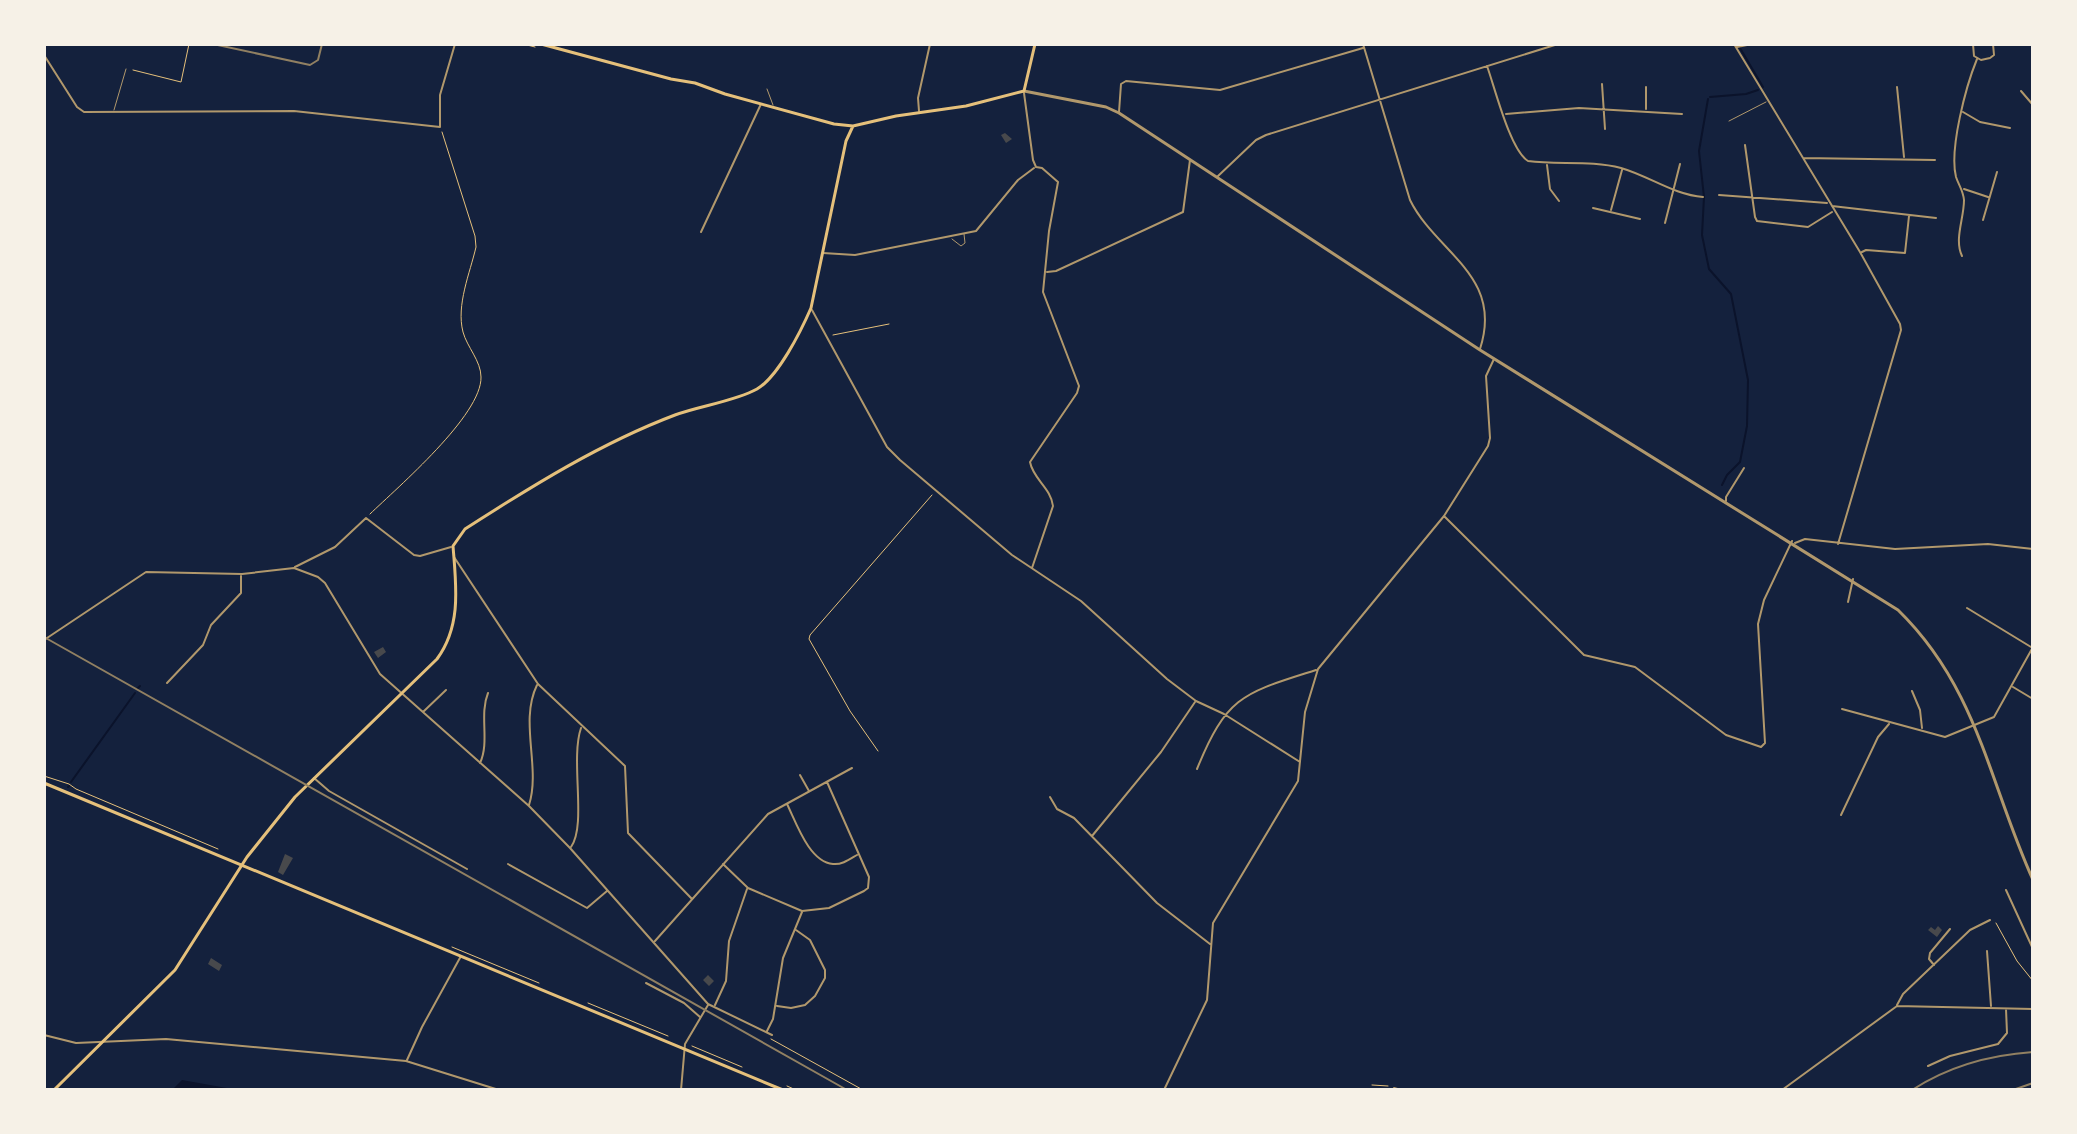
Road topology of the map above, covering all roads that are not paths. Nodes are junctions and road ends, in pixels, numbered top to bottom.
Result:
1 (455, 44) edge
2 (541, 44) edge
3 (930, 44) edge
4 (1035, 44) edge
5 (1558, 44) edge
6 (1752, 44) edge
7 (1973, 44) edge
8 (1993, 44) edge
9 (1735, 45) edge
10 (1364, 46) edge
11 (44, 55) edge
12 (1977, 59) junction
13 (1487, 66) junction
14 (126, 69) road end
15 (1602, 84) dead end
16 (1646, 87) dead end
17 (1897, 87) dead end
18 (767, 89) dead end
19 (1024, 91) junction
20 (2021, 91) dead end
21 (1380, 99) junction
22 (1768, 100) junction
23 (761, 104) junction
24 (2033, 105) edge
25 (773, 108) junction
26 (1603, 110) junction
27 (1646, 110) junction
28 (1961, 111) junction
29 (114, 112) junction
30 (919, 112) junction
31 (1119, 113) junction
32 (1504, 114) junction
33 (1682, 114) dead end
34 (1729, 121) dead end
35 (853, 126) junction
36 (2010, 128) dead end
37 (1605, 129) dead end
38 (1745, 145) dead end
39 (1801, 158) junction
40 (1905, 159) junction
41 (1190, 160) junction
42 (1935, 160) dead end
43 (1547, 163) junction
44 (1680, 164) dead end
45 (1036, 167) junction
46 (1622, 168) junction
47 (1997, 172) dead end
48 (1217, 178) junction
49 (1963, 189) junction
50 (1674, 191) junction
51 (1719, 195) dead end
52 (1703, 197) dead end
53 (1989, 197) junction
54 (1752, 198) junction
55 (1559, 201) dead end
56 (1829, 204) junction
57 (1593, 208) dead end
58 (1610, 211) junction
59 (1833, 212) junction
60 (1909, 215) junction
61 (1936, 218) dead end
62 (1640, 219) dead end
63 (1983, 220) dead end
64 (1665, 223) dead end
65 (701, 232) dead end
66 (964, 234) junction
67 (950, 237) junction
68 (1860, 252) junction
69 (822, 253) junction
70 (1962, 256) dead end
71 (1046, 272) junction
72 (811, 308) junction
73 (1480, 350) junction
74 (1494, 359) junction
75 (1744, 468) dead end
76 (1726, 501) junction
77 (1444, 516) junction
78 (1793, 542) junction
79 (1838, 544) junction
80 (453, 546) junction
81 (2033, 549) edge
82 (454, 557) junction
83 (294, 568) junction
84 (1031, 569) junction
85 (242, 574) junction
86 (1853, 579) junction
87 (1848, 602) dead end
88 (1967, 608) dead end
89 (44, 640) edge
90 (2033, 648) edge
91 (1318, 669) junction
92 (167, 683) dead end
93 (538, 684) junction
94 (2011, 686) junction
95 (446, 690) dead end
96 (1912, 691) dead end
97 (488, 693) dead end
98 (400, 694) junction
99 (2033, 699) edge
100 (1196, 701) junction
101 (1842, 709) dead end
102 (422, 713) junction
103 (1224, 714) junction
104 (1890, 723) junction
105 (1975, 724) junction
106 (582, 726) junction
107 (1922, 730) junction
108 (1302, 763) junction
109 (480, 764) junction
110 (852, 768) dead end
111 (1197, 769) dead end
112 (800, 775) dead end
113 (314, 778) junction
114 (827, 782) junction
115 (44, 783) edge
116 (809, 792) junction
117 (1050, 797) dead end
118 (787, 804) junction
119 (529, 806) junction
120 (1841, 815) dead end
121 (1092, 836) junction
122 (570, 848) junction
123 (858, 855) junction
124 (2033, 860) edge
125 (508, 864) dead end
126 (723, 864) junction
127 (2026, 864) junction
128 (242, 865) junction
129 (467, 869) dead end
130 (2033, 880) edge
131 (748, 888) junction
132 (608, 890) junction
133 (2006, 890) dead end
134 (692, 899) junction
135 (802, 911) junction
136 (1990, 920) road end
137 (794, 929) junction
138 (1950, 929) dead end
139 (655, 942) junction
140 (1211, 944) junction
141 (2033, 949) edge
142 (1987, 951) dead end
143 (461, 956) junction
144 (1934, 966) junction
145 (646, 983) dead end
146 (708, 1004) junction
147 (714, 1006) junction
148 (776, 1006) junction
149 (1897, 1006) junction
150 (1991, 1008) junction
151 (2006, 1008) junction
152 (2033, 1009) edge
153 (701, 1018) junction
154 (766, 1034) junction
155 (44, 1035) edge
156 (772, 1035) dead end
157 (103, 1041) junction
158 (685, 1046) junction
159 (406, 1061) junction
160 (1928, 1066) dead end
161 (784, 1088) edge
162 (1394, 1088) edge
163 (54, 1090) edge
164 (499, 1090) edge
165 (681, 1090) edge
166 (1164, 1090) edge
167 (1401, 1090) edge
168 (1782, 1090) edge

1 - 29 street
2 - 23 main road
3 - 30 street
4 - 19 main road
5 - 13 street
6 - 9 street
7 - 12 street
8 - 12 street
9 - 22 street
10 - 21 street
10 - 31 street
11 - 29 street
12 - 28 street
13 - 21 street
13 - 32 street
14 - 29 lane
15 - 26 street
16 - 27 street
17 - 40 street
18 - 25 lane
19 - 30 main road
19 - 31 street
19 - 45 street
20 - 24 street
21 - 48 street
21 - 73 street
22 - 34 lane
22 - 39 street
23 - 25 main road
23 - 65 street
25 - 35 main road
26 - 27 street
26 - 32 street
26 - 37 street
27 - 33 street
28 - 36 street
28 - 49 street
30 - 35 main road
31 - 41 street
32 - 43 street
35 - 69 main road
38 - 54 street
39 - 40 street
39 - 56 street
40 - 42 street
41 - 48 street
41 - 71 street
43 - 46 street
43 - 55 street
44 - 50 street
45 - 66 street
45 - 71 street
46 - 50 street
46 - 58 street
47 - 53 street
48 - 73 street
49 - 53 street
49 - 70 street
50 - 52 street
50 - 64 street
51 - 54 street
53 - 63 street
54 - 56 street
54 - 59 street
56 - 59 street
56 - 60 street
57 - 58 street
58 - 62 street
59 - 68 street
60 - 61 street
60 - 68 street
66 - 67 street
66 - 67 lane
67 - 69 street
68 - 79 street
69 - 72 main road
71 - 84 street
72 - 80 main road
72 - 84 street
73 - 74 street
74 - 76 street
74 - 77 street
75 - 76 street
76 - 78 street
77 - 78 street
77 - 91 street
78 - 79 street
78 - 86 street
79 - 81 street
80 - 82 main road
80 - 83 street
82 - 93 street
82 - 98 main road
83 - 85 street
83 - 98 street
84 - 100 street
85 - 89 street
85 - 92 street
86 - 87 street
86 - 105 street
88 - 90 street
90 - 94 street
91 - 103 street
91 - 108 street
93 - 106 street
93 - 119 street
94 - 99 street
94 - 105 street
95 - 102 street
96 - 107 street
97 - 109 street
98 - 102 street
98 - 113 main road
100 - 103 street
100 - 121 street
101 - 104 street
102 - 109 street
103 - 108 street
103 - 111 street
104 - 107 street
104 - 120 street
105 - 107 street
105 - 127 street
106 - 122 street
106 - 134 street
108 - 140 street
109 - 119 street
110 - 114 street
112 - 116 street
113 - 128 main road
113 - 129 street
114 - 116 street
114 - 123 street
115 - 128 main road
116 - 118 street
117 - 121 street
118 - 123 street
118 - 126 street
119 - 122 street
121 - 140 street
122 - 132 street
123 - 135 street
124 - 127 street
125 - 132 street
126 - 131 street
126 - 134 street
127 - 130 street
128 - 143 main road
128 - 157 main road
131 - 135 street
131 - 147 street
132 - 139 street
133 - 141 street
134 - 139 street
135 - 137 street
136 - 144 street
137 - 148 street
137 - 148 street
138 - 144 street
139 - 146 street
140 - 166 street
142 - 150 street
143 - 158 main road
143 - 159 street
144 - 149 street
145 - 153 street
146 - 147 street
146 - 153 street
147 - 154 street
148 - 154 street
149 - 150 street
149 - 168 street
150 - 151 street
151 - 152 street
151 - 160 street
153 - 158 street
154 - 156 street
155 - 157 street
157 - 159 street
157 - 163 main road
158 - 161 main road
158 - 165 street
159 - 164 street
162 - 167 street

